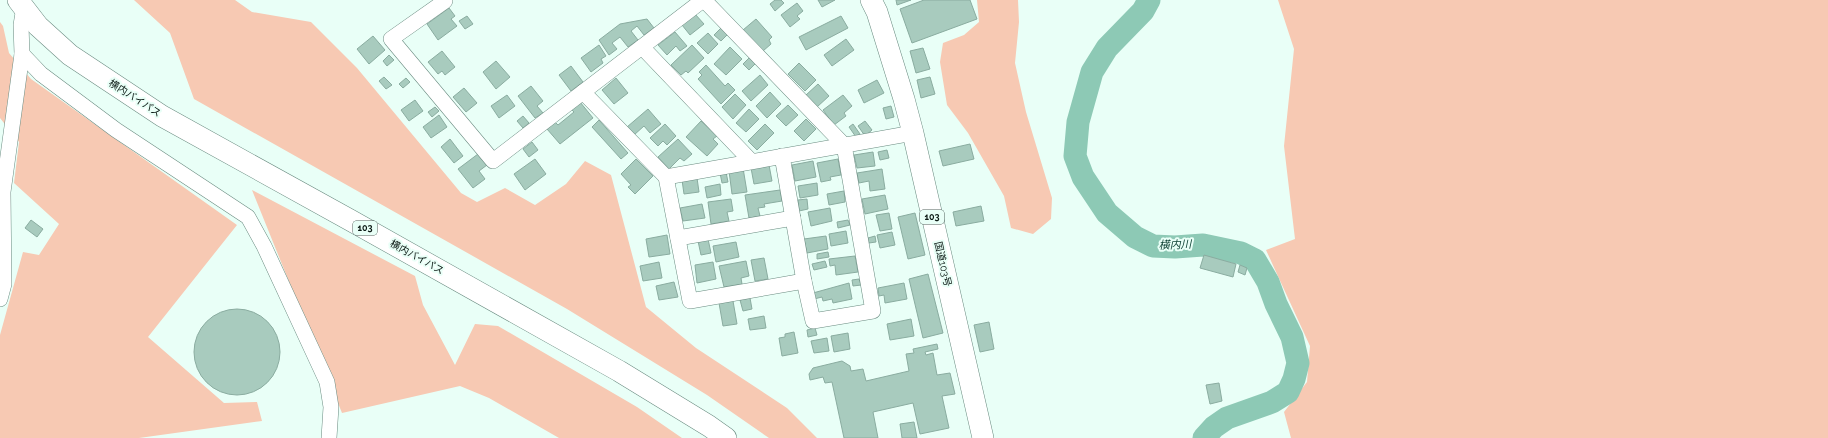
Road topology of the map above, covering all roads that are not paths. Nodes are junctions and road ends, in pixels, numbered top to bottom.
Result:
1 (704, 0) edge
2 (871, 0) edge
3 (446, 1) edge
4 (21, 4) edge
5 (642, 47) junction
6 (22, 54) junction
7 (583, 92) junction
8 (912, 133) junction
9 (844, 145) junction
10 (782, 156) junction
11 (751, 162) junction
12 (666, 177) junction
13 (1, 192) edge
14 (1, 209) edge
15 (793, 218) junction
16 (678, 238) junction
17 (804, 281) junction
18 (0, 299) edge
19 (329, 438) edge
20 (726, 438) edge
21 (983, 438) edge

1 - 5 street
1 - 9 street
2 - 8 highway, 国道103号 / 103
3 - 7 street
4 - 6 street
4 - 20 highway, 横内バイパス / 103
5 - 7 street
5 - 11 street
6 - 13 street
6 - 19 street
7 - 12 street
8 - 9 street
8 - 21 highway, 国道103号 / 103
9 - 10 street
9 - 17 street
10 - 11 street
10 - 15 street
11 - 12 street
12 - 16 street
13 - 14 street
14 - 18 street
15 - 16 street
15 - 17 street
16 - 17 street

